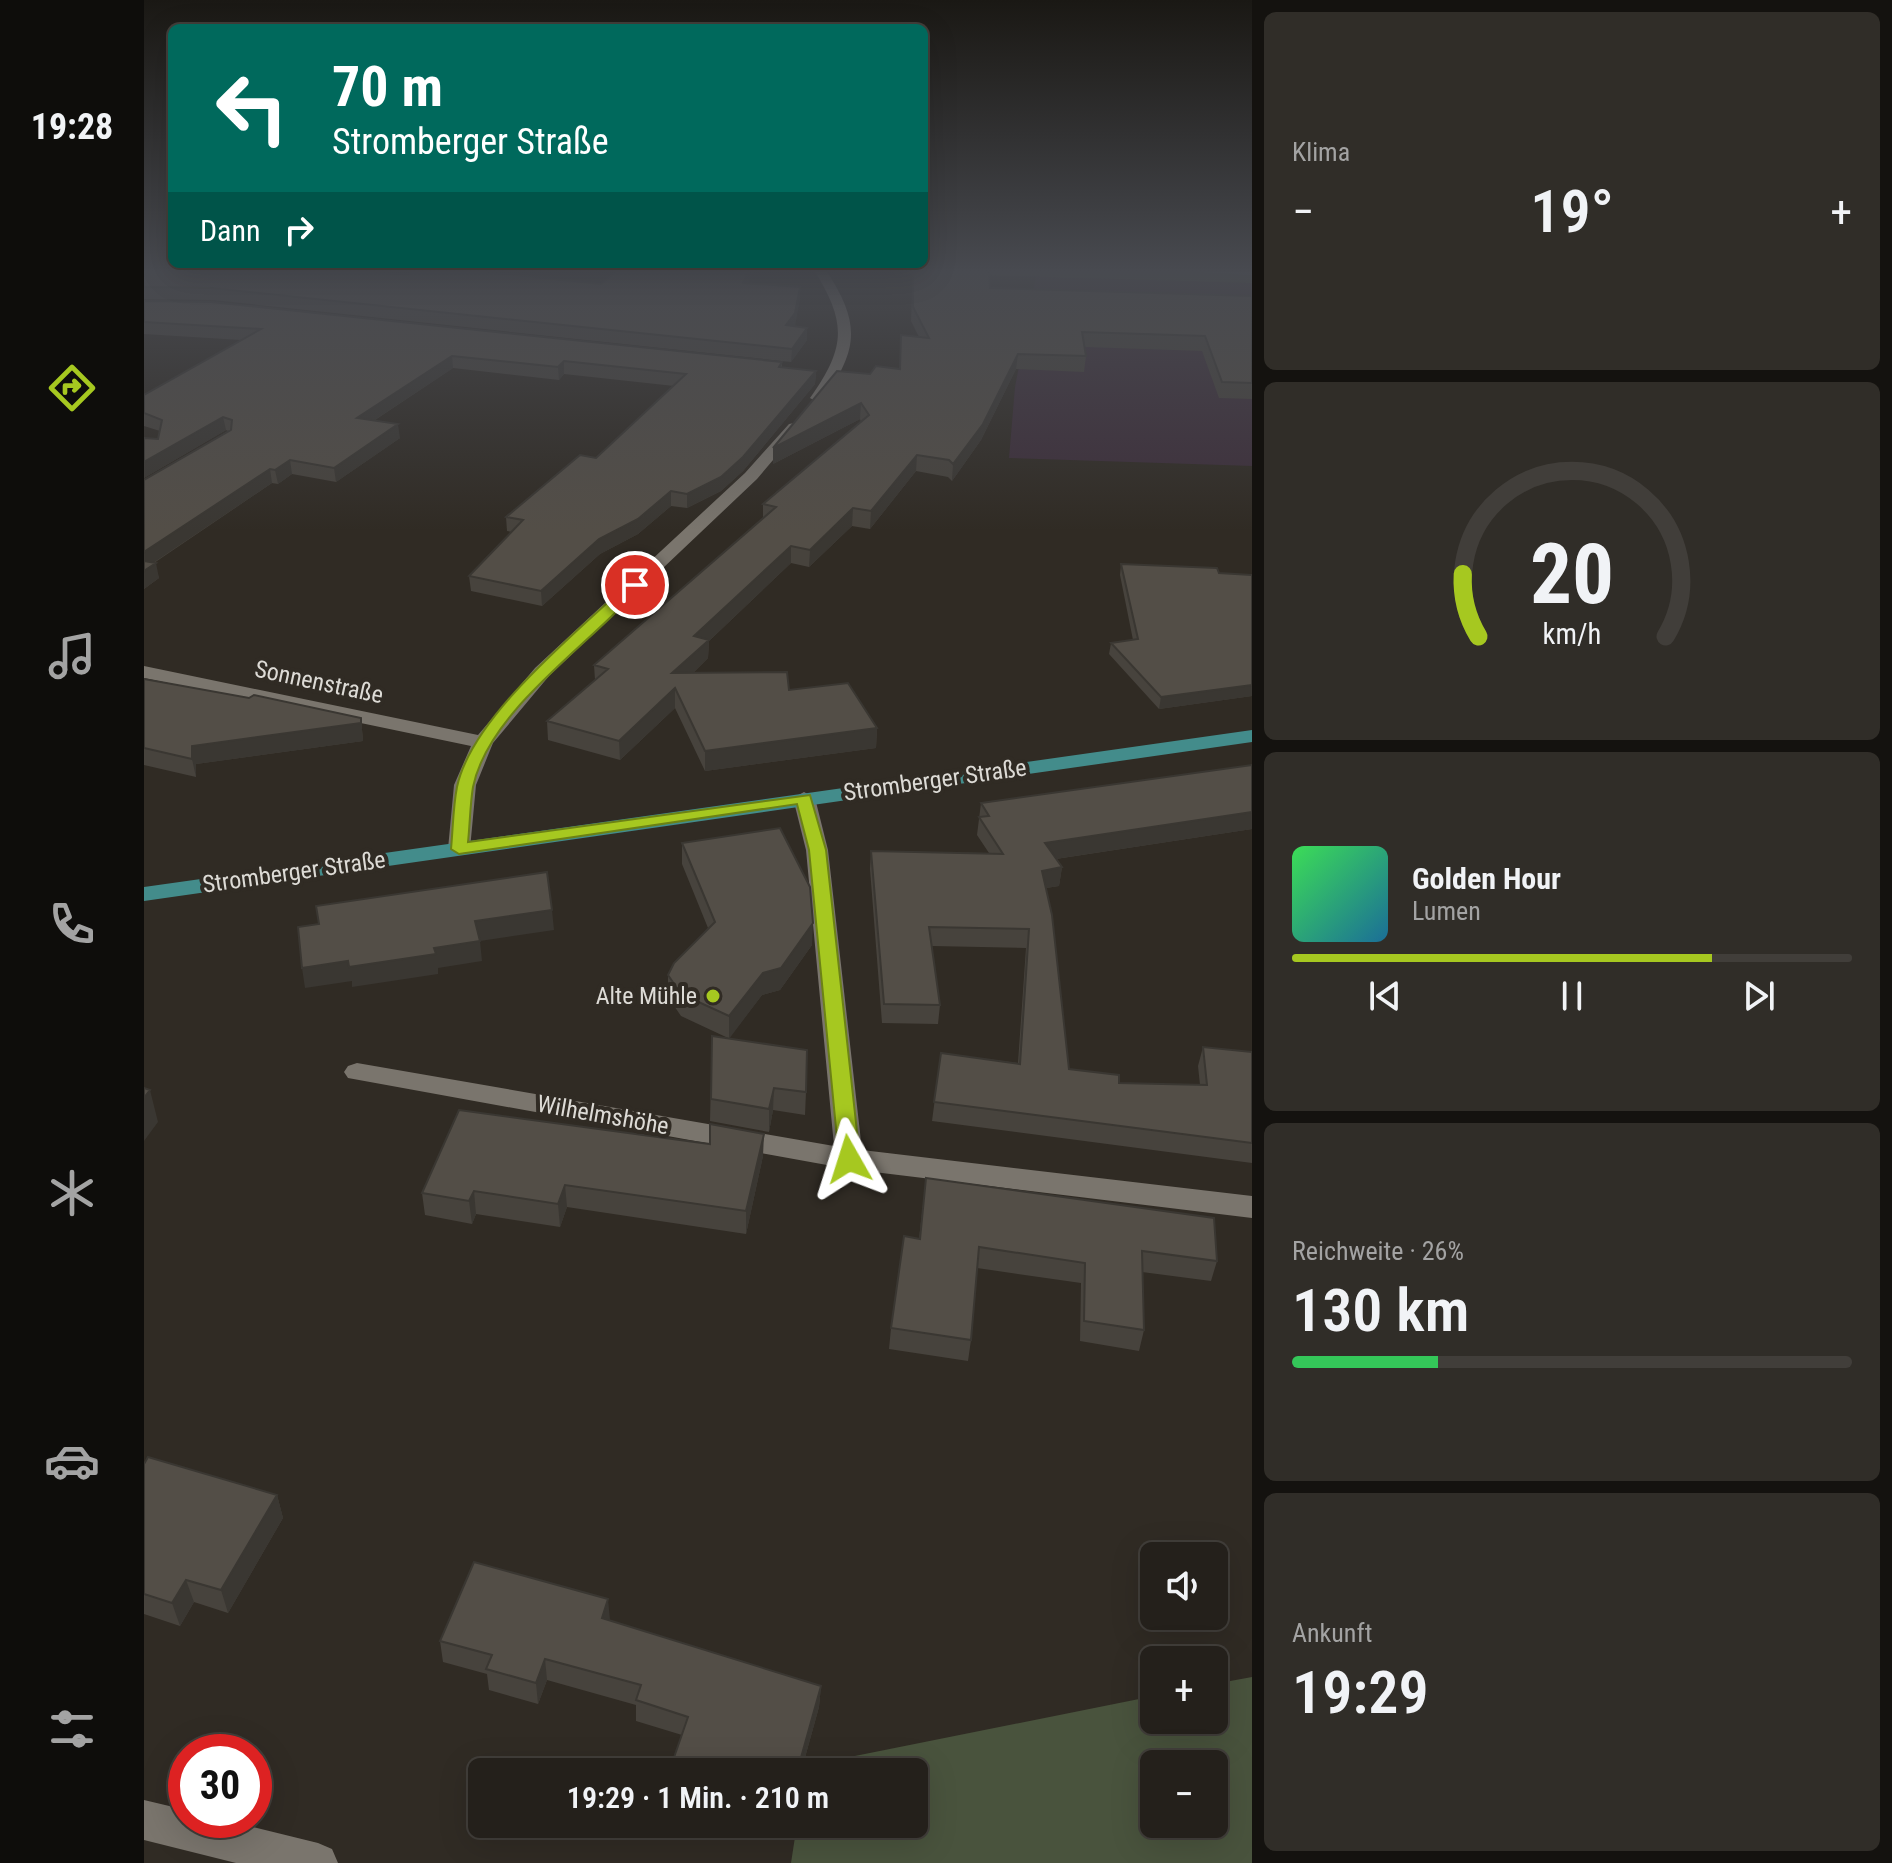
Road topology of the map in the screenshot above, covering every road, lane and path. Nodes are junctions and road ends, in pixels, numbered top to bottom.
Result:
1 (839, 357) edge
2 (144, 672) edge
3 (1252, 736) edge
4 (483, 742) junction
5 (804, 798) junction
6 (459, 849) junction
7 (144, 894) edge
8 (357, 1072) dead end
9 (849, 1159) junction
10 (1252, 1207) edge
11 (144, 1820) edge
12 (318, 1863) edge

1 - 4 street
2 - 4 street, Sonnenstraße
3 - 5 main road, Stromberger Straße
4 - 6 street
5 - 6 main road, Stromberger Straße
5 - 9 street
6 - 7 main road, Stromberger Straße
8 - 9 street, Wilhelmshöhe
9 - 10 street, Wilhelmshöhe
11 - 12 street

